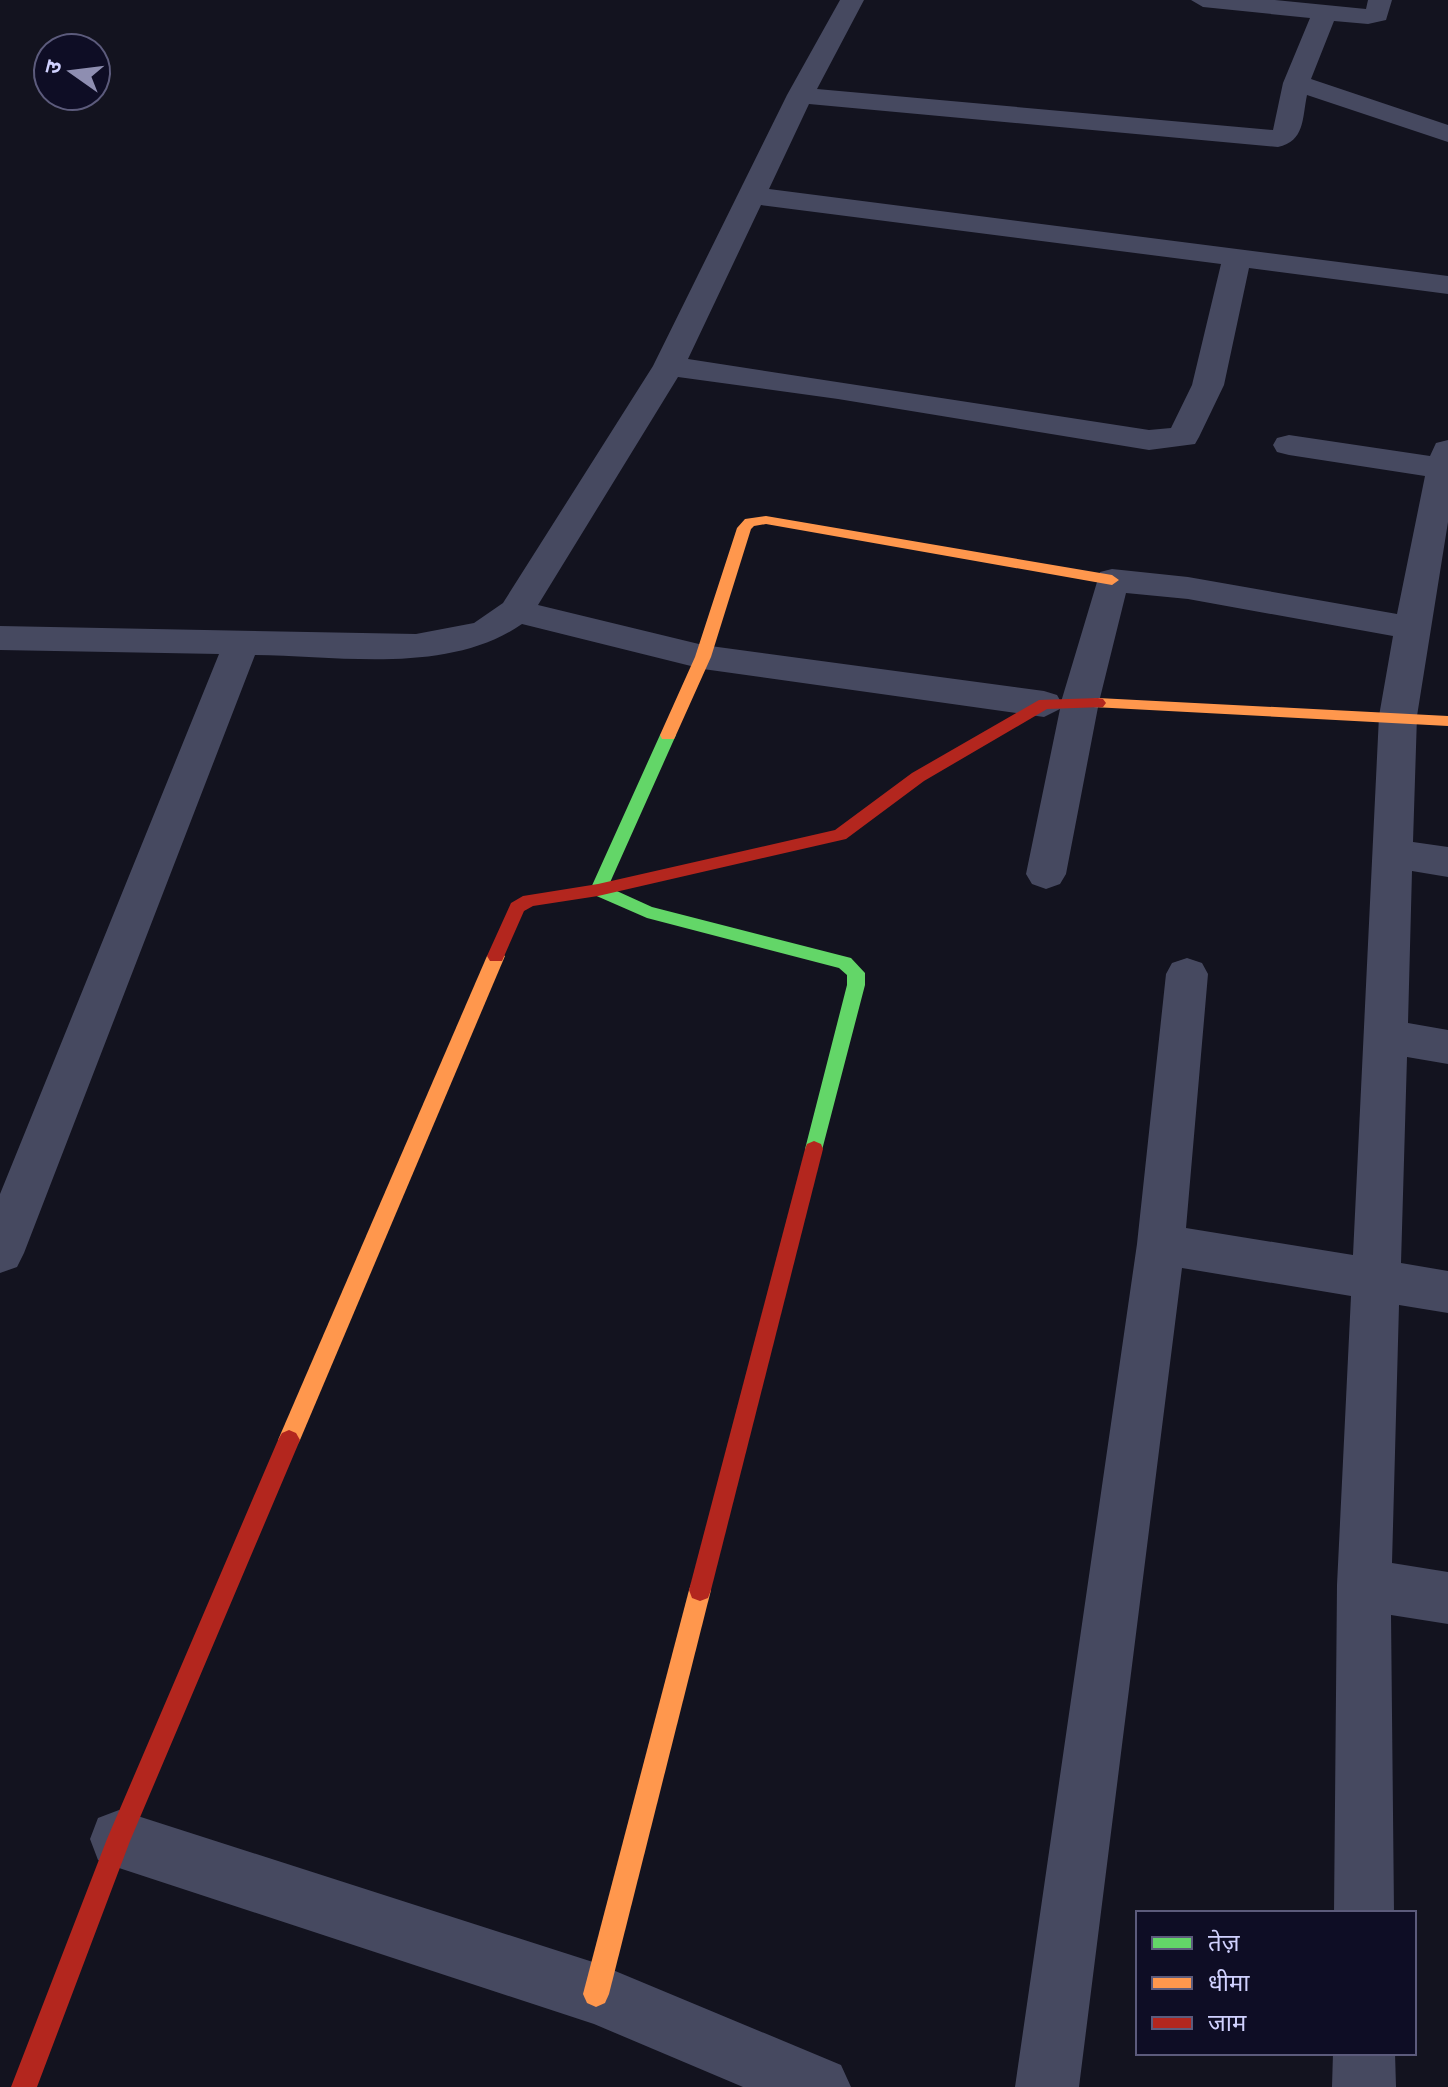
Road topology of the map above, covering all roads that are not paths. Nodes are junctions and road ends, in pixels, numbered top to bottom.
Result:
1 (852, 0) edge
2 (1203, 0) edge
3 (1380, 0) edge
4 (1325, 13) junction
5 (1296, 83) junction
6 (800, 95) junction
7 (1448, 134) edge
8 (751, 195) junction
9 (1237, 258) junction
10 (1448, 285) edge
11 (669, 366) junction
12 (1289, 445) dead end
13 (1446, 462) edge
14 (1440, 522) edge
15 (1112, 580) junction
16 (516, 611) junction
17 (1413, 628) junction
18 (0, 638) edge
19 (242, 642) junction
20 (703, 657) junction
21 (1062, 703) junction
22 (1398, 716) junction
23 (1448, 721) edge
24 (1393, 853) junction
25 (1448, 862) edge
26 (1046, 874) dead end
27 (598, 890) junction
28 (1187, 974) dead end
29 (1386, 1036) junction
30 (1448, 1047) edge
31 (1161, 1244) junction
32 (0, 1253) edge
33 (1376, 1280) junction
34 (1448, 1292) edge
35 (1364, 1585) junction
36 (1448, 1598) edge
37 (119, 1839) junction
38 (1364, 1911) edge
39 (596, 1994) junction
40 (1364, 2055) edge
41 (24, 2087) edge
42 (819, 2087) edge
43 (1047, 2087) edge
44 (1364, 2087) edge

1 - 6 street
2 - 4 street
3 - 4 street
4 - 5 street
5 - 6 street
5 - 7 street
6 - 8 street
8 - 9 street
8 - 11 street
9 - 10 street
9 - 11 street
11 - 16 street
12 - 13 street
13 - 14 street
14 - 17 street
15 - 17 street
15 - 20 street
15 - 21 street
16 - 19 street
16 - 20 street
17 - 22 street
18 - 19 street
19 - 32 street
20 - 21 street
20 - 27 street
21 - 22 street
21 - 26 street
21 - 27 street
22 - 23 street
22 - 24 street
24 - 25 street
24 - 29 street
27 - 37 street
27 - 39 street
28 - 31 street
29 - 30 street
29 - 33 street
31 - 33 street
31 - 43 street
33 - 34 street
33 - 35 street
35 - 36 street
35 - 38 street
37 - 39 street
37 - 41 street
39 - 42 street
40 - 44 street

